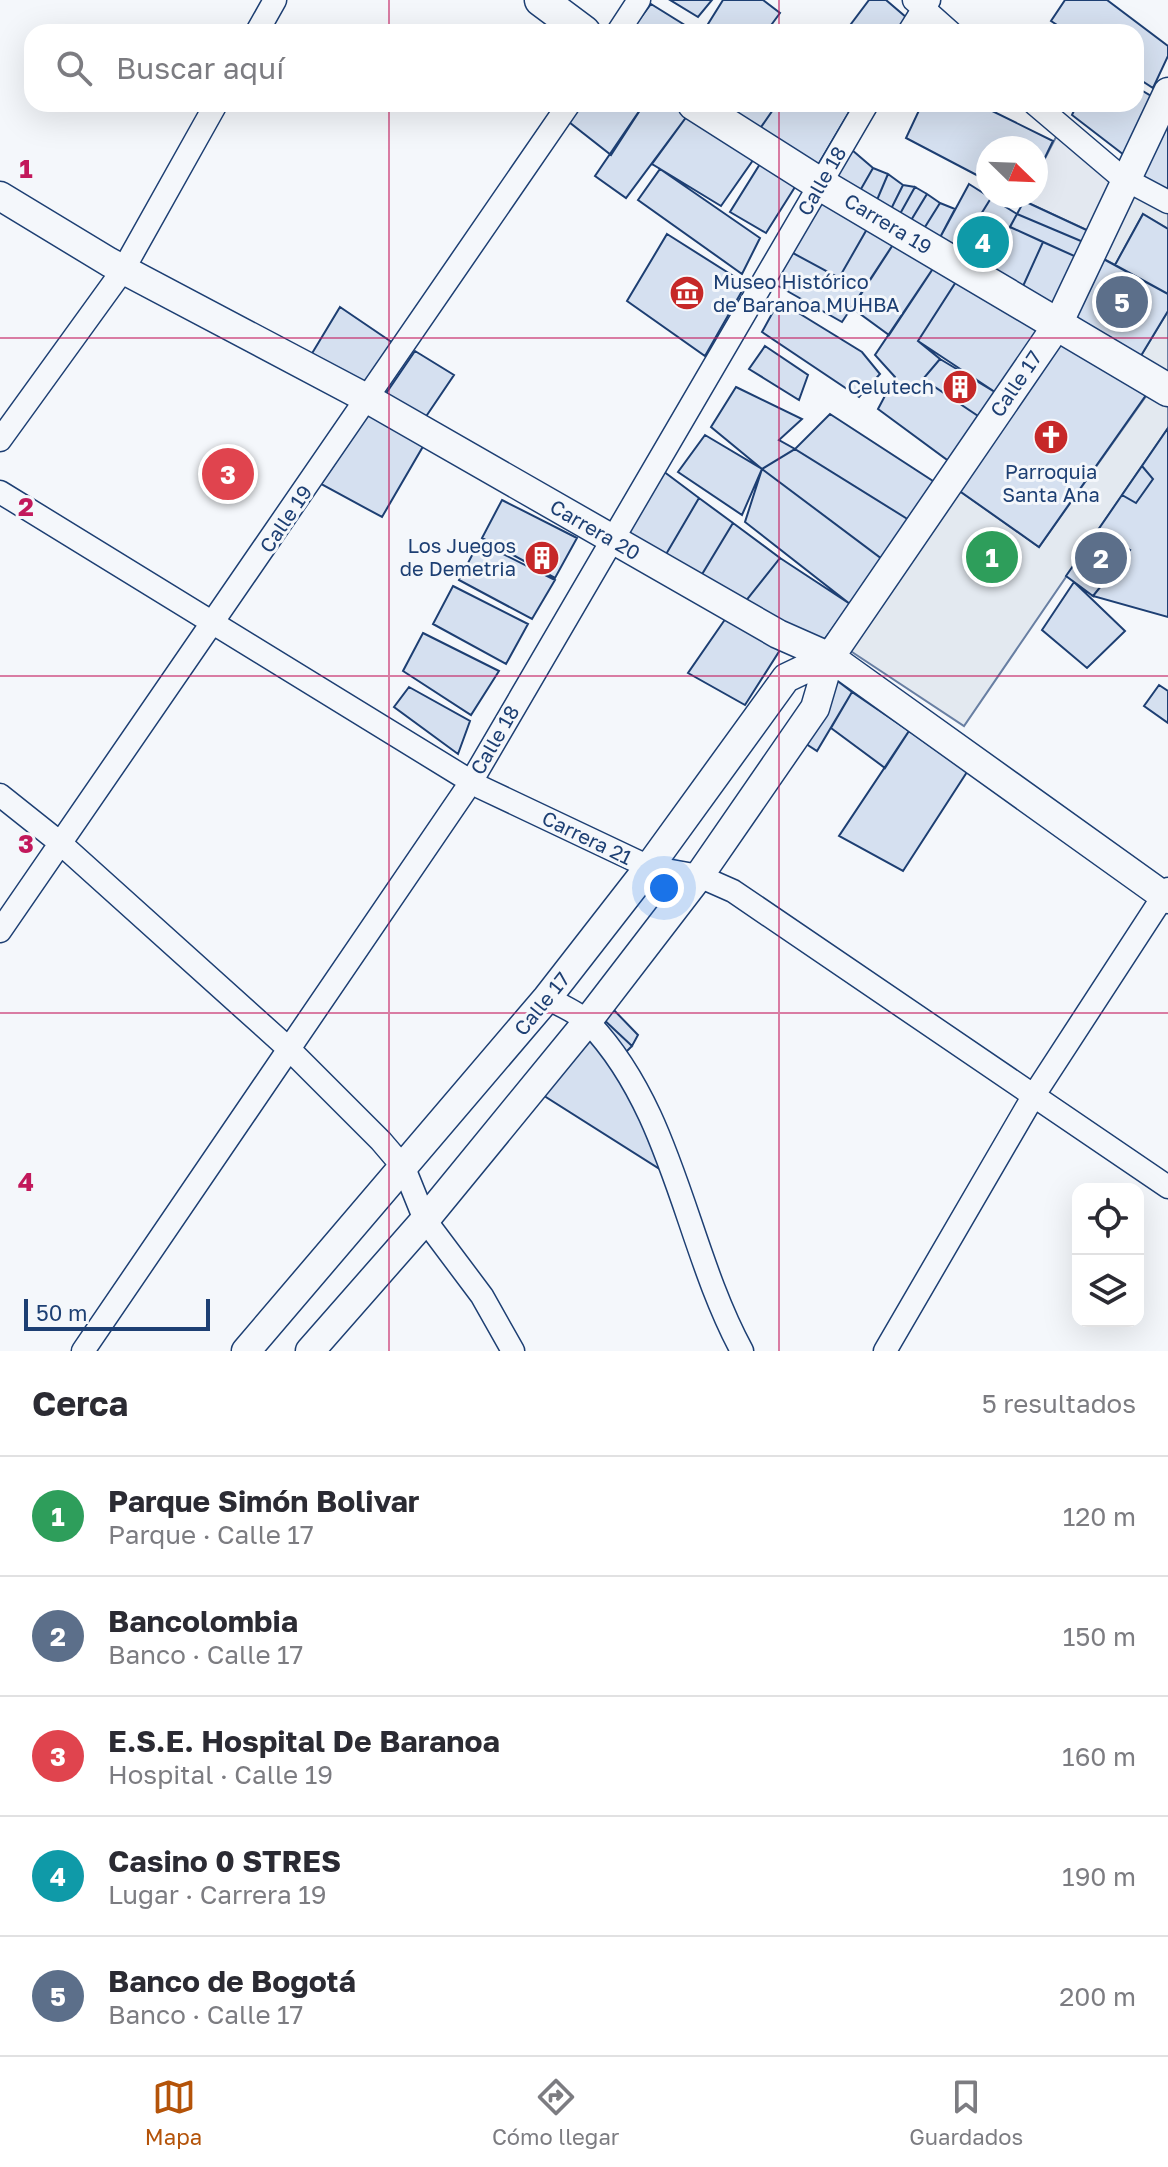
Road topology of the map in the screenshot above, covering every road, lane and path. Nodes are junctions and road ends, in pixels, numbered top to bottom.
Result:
1 (275, 0) edge
2 (541, 0) edge
3 (639, 0) edge
4 (922, 3) edge
5 (262, 24) edge
6 (573, 24) edge
7 (623, 24) edge
8 (913, 24) edge
9 (942, 24) edge
10 (1168, 92) edge
11 (212, 112) edge
12 (564, 112) edge
13 (707, 112) edge
14 (862, 112) edge
15 (1045, 112) edge
16 (1127, 181) junction
17 (820, 184) junction
18 (0, 196) edge
19 (1168, 202) edge
20 (123, 270) junction
21 (1058, 324) junction
22 (1168, 390) edge
23 (368, 399) junction
24 (0, 440) edge
25 (0, 492) edge
26 (610, 539) junction
27 (213, 625) junction
28 (830, 657) junction
29 (471, 782) junction
30 (0, 795) edge
31 (59, 842) junction
32 (649, 867) junction
33 (699, 876) junction
34 (1167, 895) edge
35 (0, 931) edge
36 (547, 998) junction
37 (588, 1021) junction
38 (289, 1049) junction
39 (1034, 1095) junction
40 (404, 1168) junction
41 (1168, 1187) edge
42 (425, 1220) junction
43 (255, 1348) edge
44 (83, 1351) edge
45 (310, 1351) edge
46 (513, 1351) edge
47 (742, 1351) edge
48 (885, 1351) edge

1 - 5 street
2 - 6 main road
3 - 7 street
4 - 8 street
4 - 9 street
10 - 16 street, Calle 17
11 - 20 street
12 - 23 street, Calle 19
13 - 17 main road, Carrera 19
14 - 17 street, Calle 18
15 - 16 street
16 - 19 street
16 - 21 street, Calle 17
17 - 21 main road, Carrera 19
17 - 26 street, Calle 18
18 - 20 street, Carrera 20
20 - 23 street, Carrera 20
20 - 24 street
21 - 22 main road, Carrera 19
21 - 28 street, Calle 17
23 - 26 street, Carrera 20
23 - 27 street, Calle 19
25 - 27 street, Carrera 21
26 - 28 street, Carrera 20
26 - 29 street, Calle 18
27 - 29 street, Carrera 21
27 - 31 street, Calle 19
28 - 32 street, Calle 17
28 - 33 street, Calle 17
28 - 34 street, Carrera 20
29 - 32 street, Carrera 21
29 - 38 street, Calle 18
30 - 31 street
31 - 35 street, Calle 19
31 - 38 street
32 - 33 street, Carrera 21
32 - 36 street, Calle 17
33 - 37 street, Calle 17
33 - 39 street, Carrera 21
34 - 39 street
36 - 37 street
36 - 40 street, Calle 17
37 - 42 street, Calle 17
37 - 47 street
38 - 40 street
38 - 44 street, Calle 18
39 - 41 street, Carrera 21
39 - 48 street
40 - 42 street
40 - 43 street, Calle 17
42 - 45 street, Calle 17
42 - 46 street

